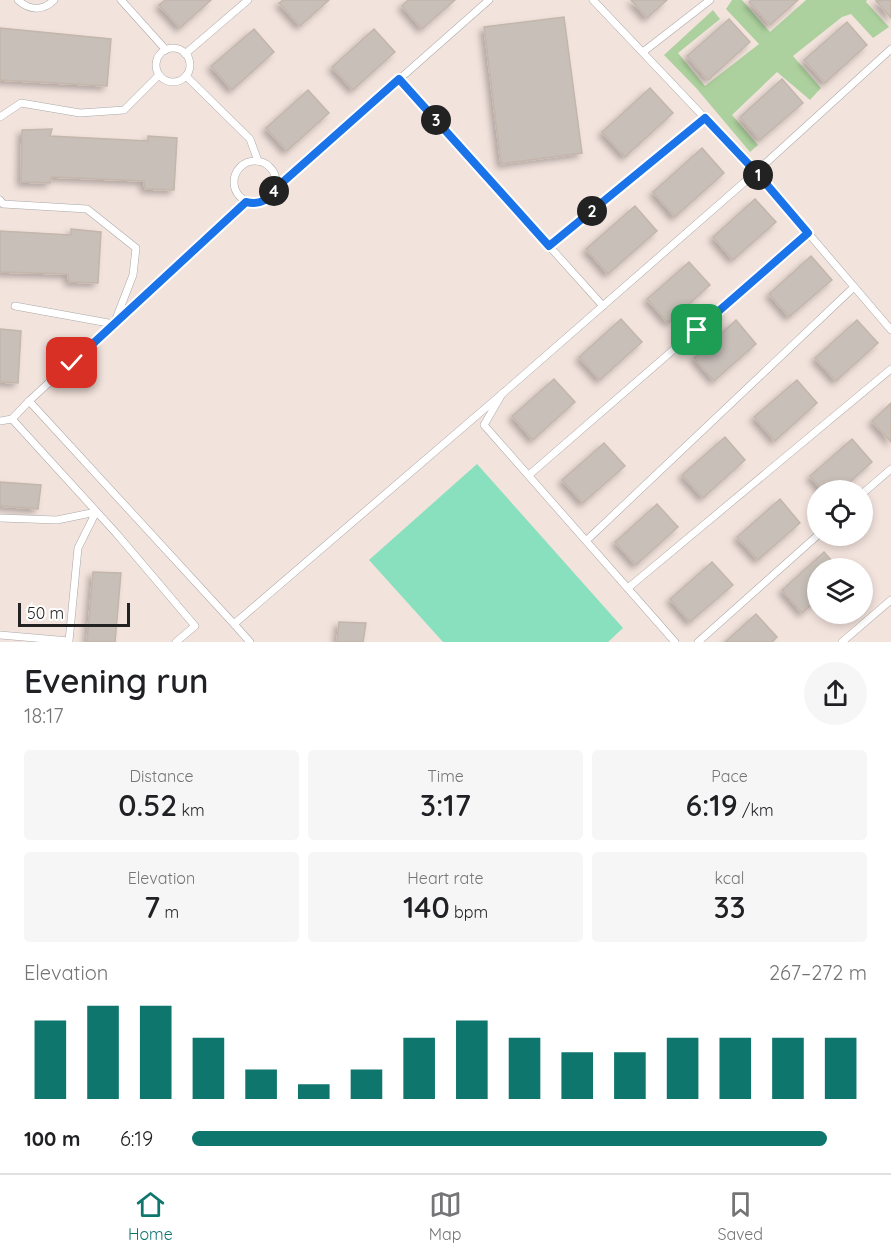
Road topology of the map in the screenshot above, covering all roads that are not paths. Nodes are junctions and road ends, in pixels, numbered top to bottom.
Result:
1 (18, 0) edge
2 (54, 0) edge
3 (121, 0) edge
4 (248, 0) edge
5 (489, 0) edge
6 (593, 0) edge
7 (710, 0) edge
8 (891, 49) edge
9 (166, 50) junction
10 (642, 52) junction
11 (186, 54) junction
12 (159, 75) junction
13 (186, 76) junction
14 (399, 79) junction
15 (0, 117) edge
16 (705, 118) junction
17 (258, 161) junction
18 (756, 172) junction
19 (275, 189) junction
20 (0, 200) edge
21 (246, 202) junction
22 (808, 233) junction
23 (549, 246) junction
24 (854, 286) junction
25 (15, 306) dead end
26 (603, 306) junction
27 (114, 324) junction
28 (891, 330) edge
29 (891, 369) edge
30 (503, 393) junction
31 (29, 401) junction
32 (12, 419) junction
33 (0, 421) edge
34 (891, 469) edge
35 (530, 475) junction
36 (873, 485) edge
37 (96, 512) junction
38 (0, 518) edge
39 (587, 540) junction
40 (807, 545) edge
41 (628, 588) junction
42 (891, 600) edge
43 (234, 624) junction
44 (0, 635) edge
45 (176, 642) edge
46 (250, 642) edge
47 (675, 642) edge
48 (698, 642) edge
49 (842, 642) edge

1 - 2 lane
3 - 9 lane
4 - 11 lane
5 - 14 lane
6 - 10 lane
7 - 10 lane
8 - 18 lane
9 - 11 lane
9 - 12 lane
10 - 16 lane
11 - 13 lane
12 - 13 lane
12 - 15 lane
13 - 17 lane
14 - 19 lane
14 - 23 lane
16 - 18 lane
16 - 23 lane
17 - 19 lane
17 - 21 lane
18 - 22 lane
18 - 26 lane
19 - 21 lane
20 - 27 lane
21 - 27 lane
22 - 24 lane
22 - 35 lane
23 - 26 lane
24 - 28 lane
24 - 39 lane
25 - 27 lane
26 - 30 lane
27 - 31 lane
29 - 41 lane
30 - 35 lane
30 - 43 lane
31 - 32 lane
31 - 43 lane
32 - 33 lane
32 - 37 lane
34 - 36 lane
35 - 39 lane
37 - 38 lane
37 - 44 lane
37 - 45 lane
39 - 41 lane
40 - 48 lane
41 - 47 lane
42 - 49 lane
43 - 46 lane

